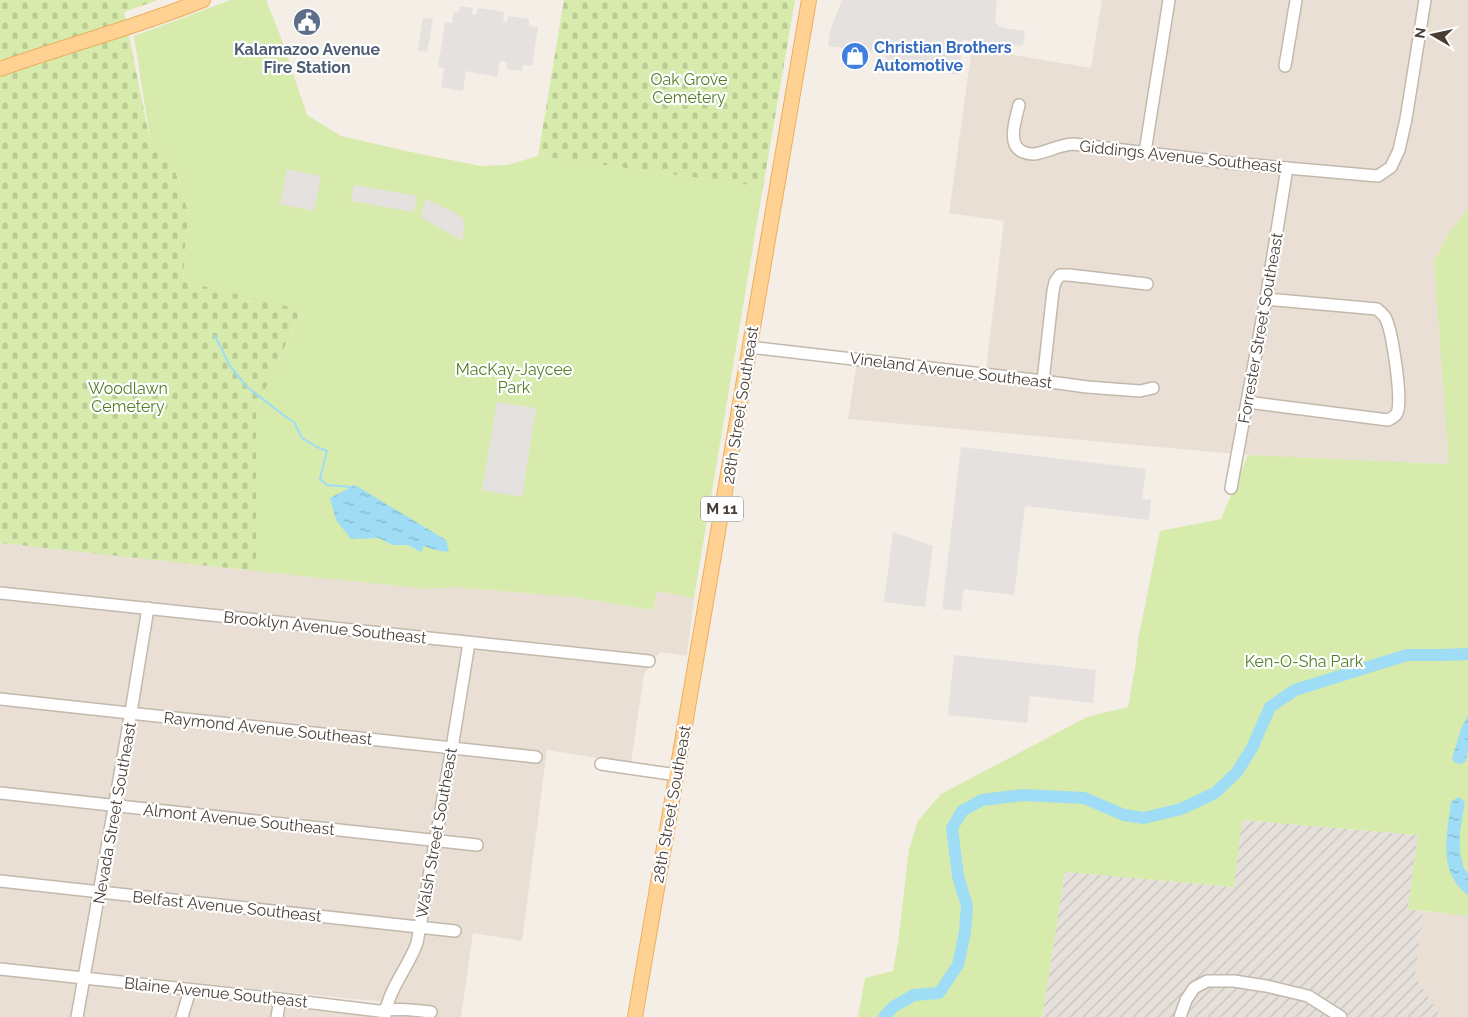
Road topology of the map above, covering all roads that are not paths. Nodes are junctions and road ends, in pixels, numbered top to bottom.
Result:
1 (203, 0) edge
2 (808, 0) edge
3 (1169, 0) edge
4 (1296, 0) edge
5 (1425, 0) edge
6 (1285, 66) dead end
7 (0, 69) edge
8 (1019, 105) dead end
9 (1145, 152) junction
10 (1287, 168) junction
11 (1147, 284) dead end
12 (1266, 299) junction
13 (749, 347) junction
14 (1044, 381) junction
15 (1153, 388) dead end
16 (1247, 402) junction
17 (1231, 488) dead end
18 (0, 593) edge
19 (148, 608) junction
20 (468, 643) junction
21 (650, 661) dead end
22 (0, 699) edge
23 (132, 712) junction
24 (452, 748) junction
25 (536, 757) dead end
26 (601, 764) dead end
27 (676, 775) junction
28 (0, 793) edge
29 (115, 805) junction
30 (435, 840) junction
31 (477, 845) dead end
32 (0, 880) edge
33 (100, 892) junction
34 (420, 926) junction
35 (455, 931) dead end
36 (0, 969) edge
37 (84, 978) junction
38 (190, 990) junction
39 (280, 999) junction
40 (431, 1012) dead end
41 (385, 1014) edge
42 (77, 1017) edge
43 (182, 1017) edge
44 (277, 1017) edge
45 (635, 1017) edge
46 (1180, 1017) edge
47 (1341, 1017) edge

1 - 7 main road
2 - 13 main road, 28th Street Southeast / M 11
3 - 9 street
4 - 6 street
5 - 10 street, Giddings Avenue Southeast
8 - 9 street, Giddings Avenue Southeast
9 - 10 street, Giddings Avenue Southeast
10 - 12 street, Forrester Street Southeast
11 - 14 street
12 - 16 street, Forrester Street Southeast
12 - 16 street
13 - 14 street, Vineland Avenue Southeast
13 - 27 main road, 28th Street Southeast / M 11
14 - 15 street, Vineland Avenue Southeast
16 - 17 street, Forrester Street Southeast
18 - 19 street, Brooklyn Avenue Southeast
19 - 20 street, Brooklyn Avenue Southeast
19 - 23 street, Nevada Street Southeast
20 - 21 street, Brooklyn Avenue Southeast
20 - 24 street, Walsh Street Southeast
22 - 23 street, Raymond Avenue Southeast
23 - 24 street, Raymond Avenue Southeast
23 - 29 street, Nevada Street Southeast
24 - 25 street, Raymond Avenue Southeast
24 - 30 street, Walsh Street Southeast
26 - 27 street
27 - 45 main road, 28th Street Southeast / M 11
28 - 29 street, Almont Avenue Southeast
29 - 30 street, Almont Avenue Southeast
29 - 33 street, Nevada Street Southeast
30 - 31 street, Almont Avenue Southeast
30 - 34 street, Walsh Street Southeast
32 - 33 street, Belfast Avenue Southeast
33 - 34 street, Belfast Avenue Southeast
33 - 37 street, Nevada Street Southeast
34 - 35 street, Belfast Avenue Southeast
34 - 41 street, Walsh Street Southeast
36 - 37 street, Blaine Avenue Southeast
37 - 38 street, Blaine Avenue Southeast
37 - 42 street, Nevada Street Southeast
38 - 39 street, Blaine Avenue Southeast
38 - 43 street
39 - 41 street, Blaine Avenue Southeast
39 - 44 street
40 - 41 street, Blaine Avenue Southeast
46 - 47 street

